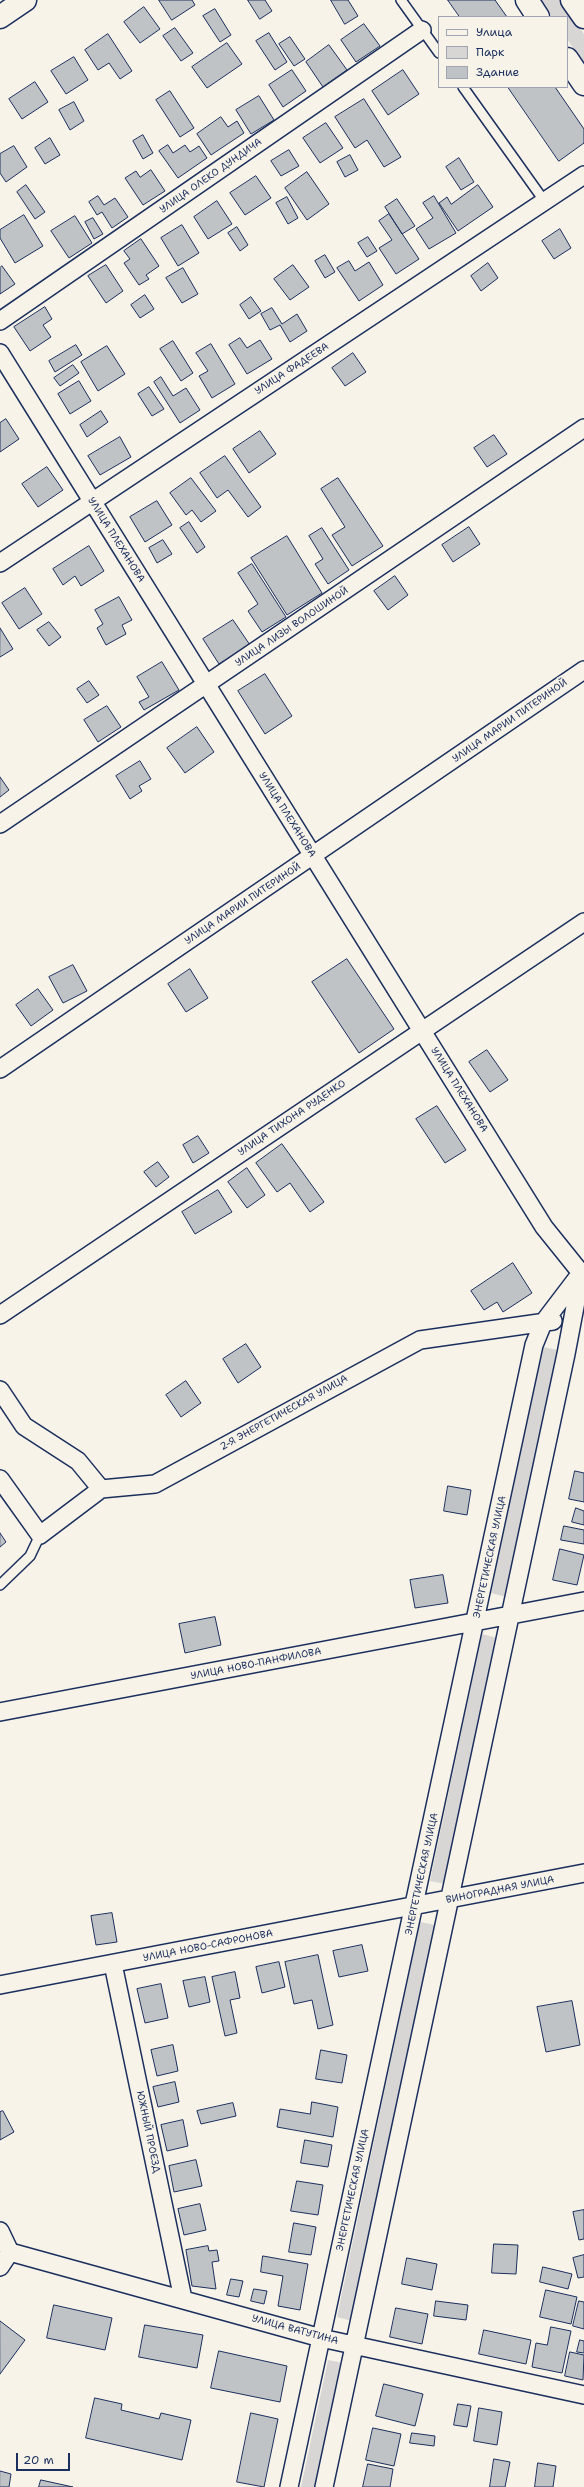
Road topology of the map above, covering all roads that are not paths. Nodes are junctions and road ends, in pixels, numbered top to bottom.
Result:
1 (25, 0) edge
2 (401, 0) edge
3 (527, 0) edge
4 (572, 0) edge
5 (537, 16) edge
6 (0, 17) edge
7 (584, 17) edge
8 (422, 30) junction
9 (438, 53) edge
10 (568, 60) edge
11 (584, 84) edge
12 (464, 88) edge
13 (584, 175) edge
14 (545, 202) junction
15 (0, 321) edge
16 (0, 353) edge
17 (584, 428) edge
18 (92, 501) junction
19 (0, 563) edge
20 (584, 670) edge
21 (207, 685) junction
22 (0, 824) edge
23 (313, 857) junction
24 (584, 922) edge
25 (422, 1031) junction
26 (0, 1069) edge
27 (583, 1266) edge
28 (0, 1315) edge
29 (579, 1315) edge
30 (543, 1323) junction
31 (0, 1390) edge
32 (0, 1479) edge
33 (101, 1489) junction
34 (40, 1535) junction
35 (0, 1585) edge
36 (584, 1601) edge
37 (511, 1615) junction
38 (476, 1622) junction
39 (0, 1712) edge
40 (583, 1878) edge
41 (451, 1899) junction
42 (415, 1906) junction
43 (113, 1964) junction
44 (0, 1985) edge
45 (0, 2231) edge
46 (10, 2252) junction
47 (0, 2266) edge
48 (183, 2299) junction
49 (321, 2338) junction
50 (355, 2344) junction
51 (584, 2397) edge
52 (289, 2487) edge
53 (324, 2487) edge

1 - 6 main road
2 - 8 lane
3 - 5 main road
4 - 7 main road
8 - 9 lane
8 - 15 street, УЛИЦА ОЛЕКО ДУНДИЧА
10 - 11 main road
12 - 14 lane
13 - 14 street, УЛИЦА ФАДЕЕВА
14 - 18 street, УЛИЦА ФАДЕЕВА
16 - 18 street, УЛИЦА ПЛЕХАНОВА
17 - 21 street, УЛИЦА ЛИЗЫ ВОЛОШИНОЙ
18 - 19 street, УЛИЦА ФАДЕЕВА
18 - 21 street, УЛИЦА ПЛЕХАНОВА
20 - 23 street, УЛИЦА МАРИИ ПИТЕРИНОЙ
21 - 22 street, УЛИЦА ЛИЗЫ ВОЛОШИНОЙ
21 - 23 street, УЛИЦА ПЛЕХАНОВА
23 - 25 street, УЛИЦА ПЛЕХАНОВА
23 - 26 street, УЛИЦА МАРИИ ПИТЕРИНОЙ
24 - 25 street, УЛИЦА ТИХОНА РУДЕНКО
25 - 27 street, УЛИЦА ПЛЕХАНОВА
25 - 28 street, УЛИЦА ТИХОНА РУДЕНКО
27 - 29 street
27 - 30 street, ЭНЕРГЕТИЧЕСКАЯ УЛИЦА
29 - 30 street, 2-Я ЭНЕРГЕТИЧЕСКАЯ УЛИЦА
29 - 37 street
30 - 33 street, 2-Я ЭНЕРГЕТИЧЕСКАЯ УЛИЦА
30 - 38 street, ЭНЕРГЕТИЧЕСКАЯ УЛИЦА
31 - 33 street
32 - 34 street
33 - 34 street
34 - 35 lane
36 - 37 street, УЛИЦА НОВО-ПАНФИЛОВА
37 - 38 street, УЛИЦА НОВО-ПАНФИЛОВА
37 - 41 street
38 - 39 street, УЛИЦА НОВО-ПАНФИЛОВА
38 - 42 street, ЭНЕРГЕТИЧЕСКАЯ УЛИЦА
40 - 41 street, ВИНОГРАДНАЯ УЛИЦА
41 - 42 street, ВИНОГРАДНАЯ УЛИЦА
41 - 50 street
42 - 43 street, УЛИЦА НОВО-САФРОНОВА
42 - 49 street, ЭНЕРГЕТИЧЕСКАЯ УЛИЦА
43 - 44 street, УЛИЦА НОВО-САФРОНОВА
43 - 48 street, ЮЖНЫЙ ПРОЕЗД
45 - 46 street
46 - 47 street
46 - 48 street, УЛИЦА ВАТУТИНА
48 - 49 street, УЛИЦА ВАТУТИНА
49 - 50 street, УЛИЦА ВАТУТИНА
49 - 52 street, ЭНЕРГЕТИЧЕСКАЯ УЛИЦА
50 - 51 street, УЛИЦА ВАТУТИНА
50 - 53 street

